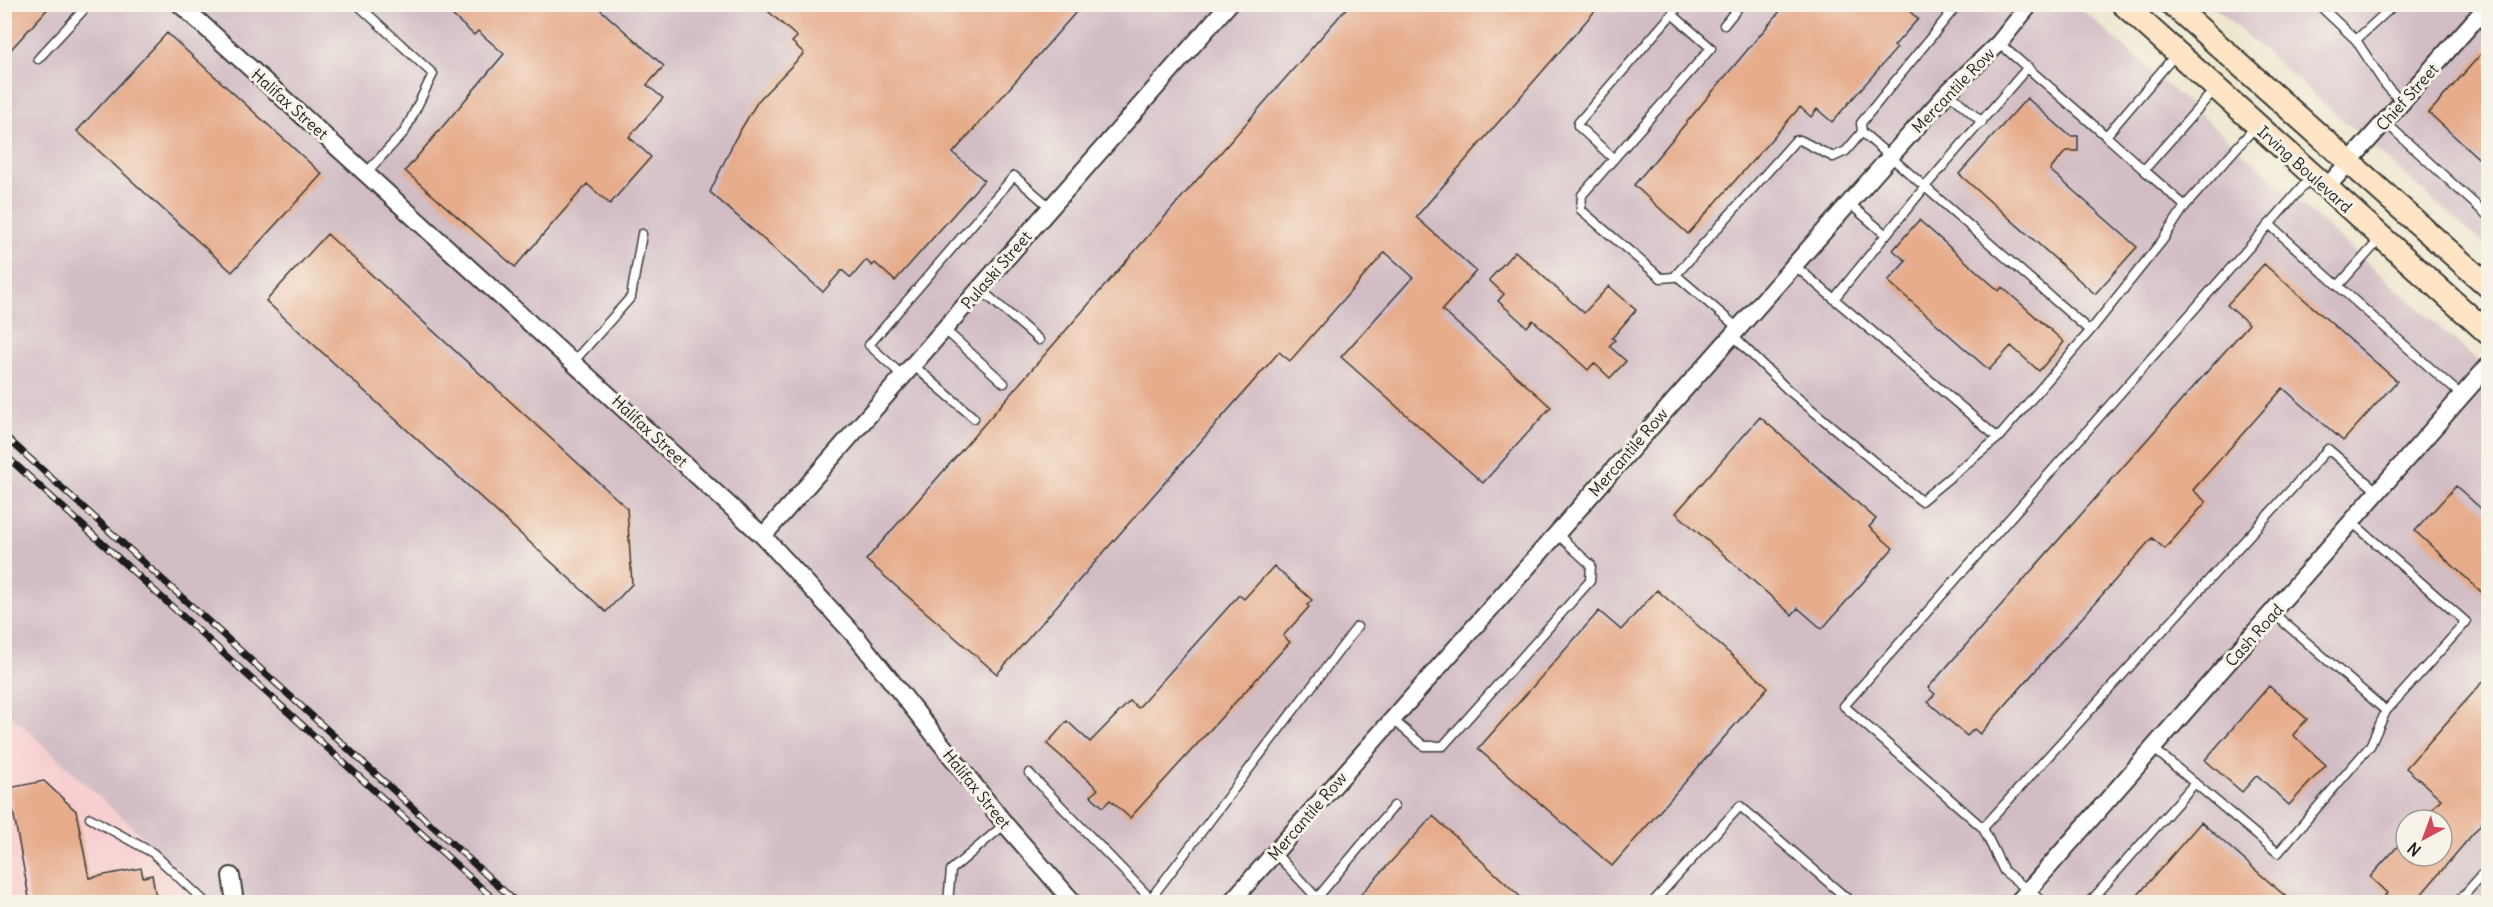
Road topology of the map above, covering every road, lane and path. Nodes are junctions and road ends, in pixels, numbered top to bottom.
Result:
1 (89, 4) edge
2 (180, 4) edge
3 (357, 4) edge
4 (1229, 4) edge
5 (1680, 4) edge
6 (1741, 4) edge
7 (1958, 4) edge
8 (2030, 4) edge
9 (2123, 4) edge
10 (2318, 4) edge
11 (2395, 4) edge
12 (2488, 5) edge
13 (2176, 6) edge
14 (1672, 14) junction
15 (1724, 25) dead end
16 (2356, 40) junction
17 (1999, 43) junction
18 (2176, 53) junction
19 (38, 59) dead end
20 (2028, 67) junction
21 (2216, 88) junction
22 (1948, 92) junction
23 (2402, 103) junction
24 (1982, 122) junction
25 (2385, 122) junction
26 (2256, 125) junction
27 (1862, 132) junction
28 (2106, 135) junction
29 (1889, 158) junction
30 (1614, 159) junction
31 (2350, 162) junction
32 (2144, 170) junction
33 (366, 173) junction
34 (2319, 182) junction
35 (1924, 188) junction
36 (1849, 203) junction
37 (2185, 206) junction
38 (1051, 208) junction
39 (2488, 216) edge
40 (2269, 224) junction
41 (642, 234) dead end
42 (1886, 235) junction
43 (2382, 238) junction
44 (1794, 265) junction
45 (1676, 275) junction
46 (2338, 286) junction
47 (2488, 286) edge
48 (980, 289) junction
49 (1834, 299) junction
50 (944, 329) junction
51 (2090, 331) junction
52 (1735, 332) junction
53 (2488, 333) edge
54 (1039, 340) dead end
55 (574, 361) junction
56 (2488, 366) edge
57 (908, 370) junction
58 (1004, 383) dead end
59 (2462, 396) junction
60 (974, 418) dead end
61 (1998, 438) junction
62 (2378, 492) junction
63 (2352, 522) junction
64 (1556, 533) junction
65 (763, 536) junction
66 (2273, 613) junction
67 (1357, 627) dead end
68 (2386, 711) junction
69 (1392, 719) junction
70 (2153, 748) junction
71 (1029, 773) dead end
72 (2195, 783) junction
73 (1394, 807) dead end
74 (90, 818) dead end
75 (1005, 824) junction
76 (1983, 828) junction
77 (1274, 852) junction
78 (2488, 868) edge
79 (231, 876) dead end
80 (2023, 897) edge
81 (1317, 900) edge
82 (1150, 901) edge
83 (1232, 902) edge
84 (205, 903) edge
85 (236, 903) edge
86 (948, 903) edge
87 (1073, 903) edge
88 (1653, 903) edge
89 (1851, 903) edge
90 (2043, 903) edge
91 (2090, 903) edge
92 (2458, 903) edge

1 - 19 lane
2 - 33 street, Halifax Street
3 - 33 lane
4 - 38 street, Pulaski Street
5 - 14 lane
6 - 15 lane
7 - 27 lane
8 - 17 street, Mercantile Row
9 - 18 main road, Irving Boulevard
10 - 16 lane
11 - 16 lane
12 - 23 street, Chief Street
13 - 31 main road
14 - 30 lane
14 - 30 lane
16 - 23 lane
17 - 20 lane
17 - 22 street, Mercantile Row
18 - 21 main road, Irving Boulevard
18 - 28 lane
20 - 24 lane
20 - 28 lane
21 - 26 main road, Irving Boulevard
21 - 32 lane
22 - 24 lane
22 - 29 street, Mercantile Row
23 - 25 street, Chief Street
24 - 35 lane
25 - 31 street, Chief Street
25 - 39 lane
26 - 34 main road, Irving Boulevard
26 - 37 lane
27 - 29 lane
27 - 45 lane
28 - 32 lane
29 - 35 lane
29 - 36 street, Mercantile Row
30 - 45 lane
31 - 34 street, Chief Street
31 - 47 main road
32 - 37 lane
33 - 55 street, Halifax Street
34 - 40 lane
34 - 43 main road, Irving Boulevard
35 - 42 lane
35 - 51 lane
36 - 42 lane
36 - 44 street, Mercantile Row
37 - 51 lane
38 - 48 street, Pulaski Street
38 - 57 lane
40 - 46 lane
40 - 76 lane
41 - 55 lane
42 - 49 lane
43 - 46 lane
43 - 53 main road, Irving Boulevard
44 - 49 lane
44 - 52 street, Mercantile Row
45 - 52 lane
46 - 59 lane
48 - 50 street, Pulaski Street
48 - 54 lane
49 - 61 lane
50 - 57 street, Pulaski Street
50 - 58 lane
51 - 61 lane
52 - 61 lane
52 - 64 street, Mercantile Row
55 - 65 street, Halifax Street
56 - 59 street, Cash Road
57 - 60 lane
57 - 65 street, Pulaski Street
59 - 62 street, Cash Road
62 - 63 street, Cash Road
62 - 76 lane
63 - 66 street, Cash Road
63 - 68 lane
64 - 69 street, Mercantile Row
64 - 69 lane
65 - 75 street, Halifax Street
66 - 68 lane
66 - 70 street, Cash Road
67 - 82 lane
68 - 72 lane
69 - 77 street, Mercantile Row
70 - 72 lane
70 - 80 street, Cash Road
71 - 82 lane
72 - 91 lane
73 - 81 lane
74 - 84 lane
75 - 86 lane
75 - 87 street, Halifax Street
76 - 80 lane
77 - 81 lane
77 - 83 street, Mercantile Row
78 - 92 lane
79 - 85 street
80 - 90 lane
88 - 89 lane

